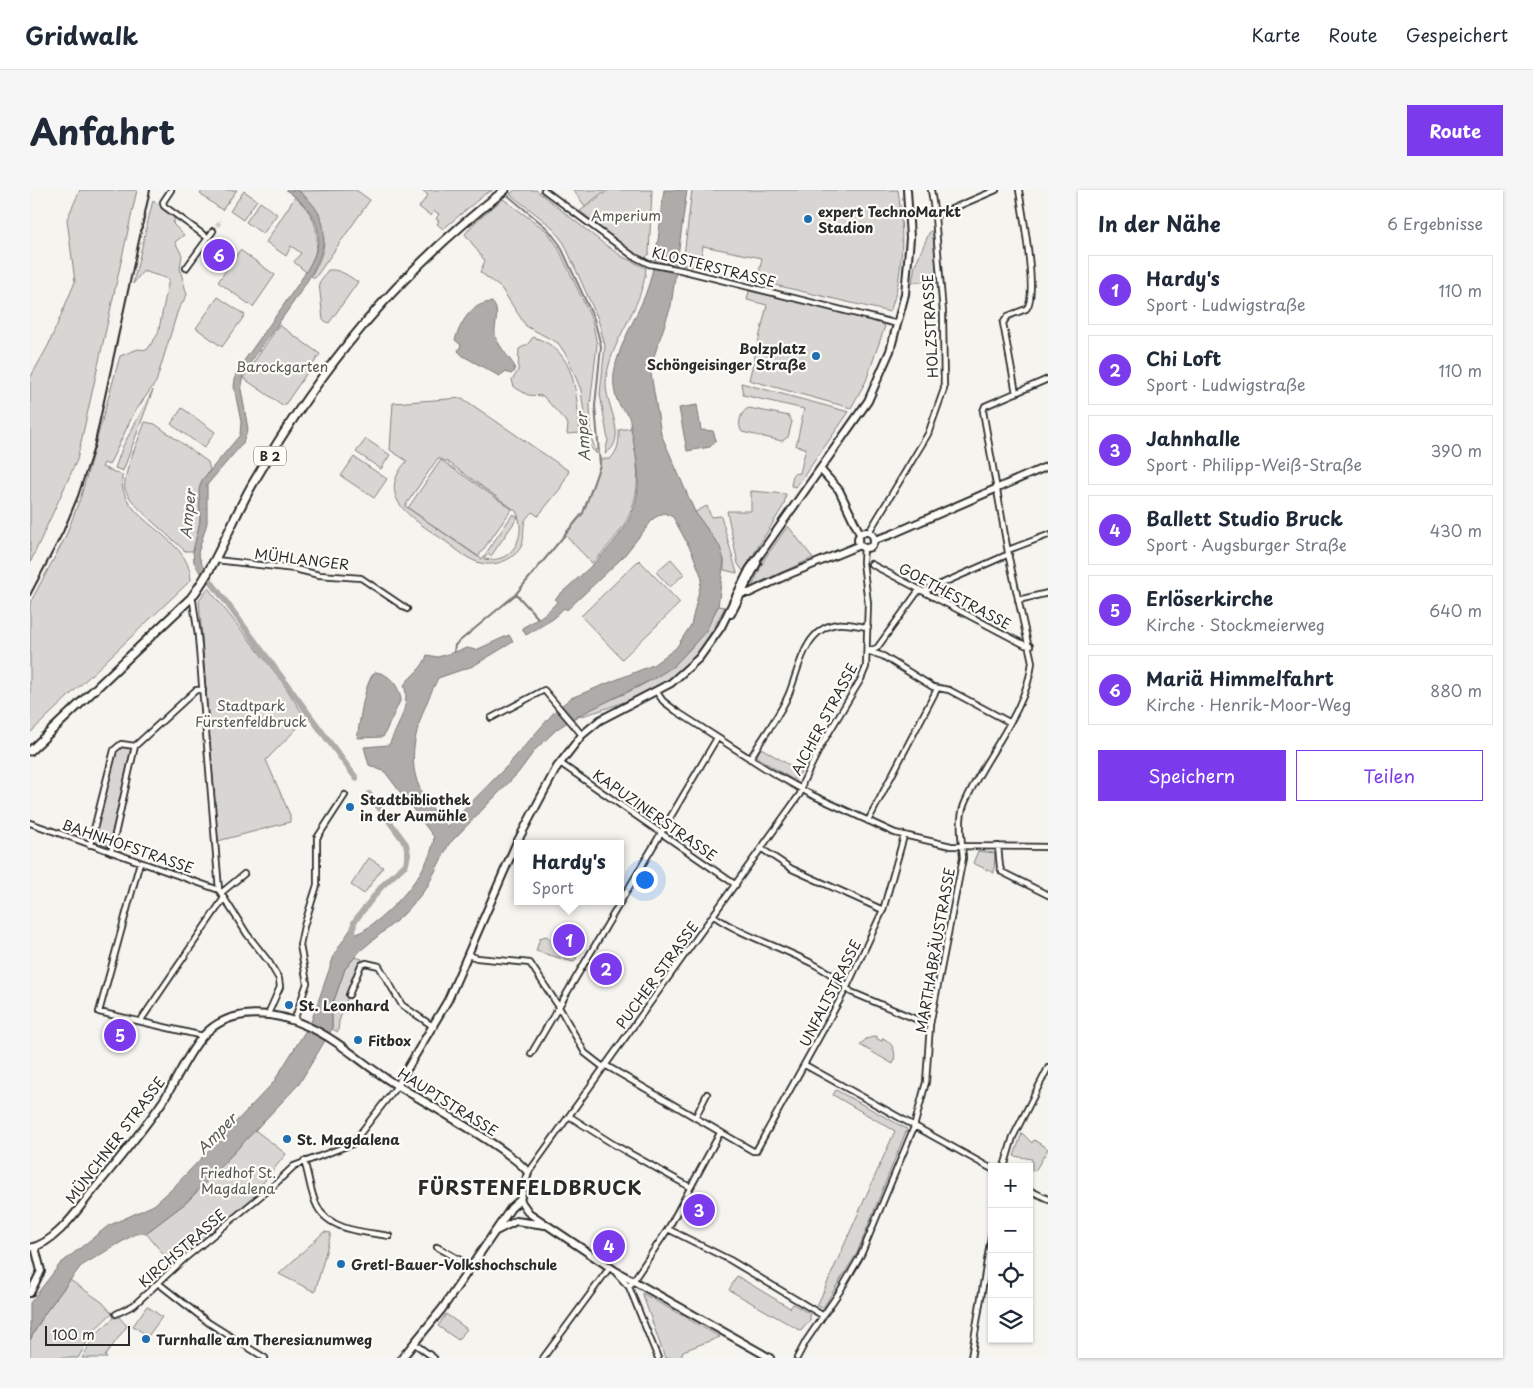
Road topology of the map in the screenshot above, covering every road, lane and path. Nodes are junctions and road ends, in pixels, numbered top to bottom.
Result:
1 (170, 190) edge
2 (505, 190) edge
3 (544, 190) edge
4 (907, 190) edge
5 (931, 190) edge
6 (996, 190) edge
7 (1019, 190) edge
8 (935, 216) junction
9 (213, 231) tunnel mouth
10 (208, 238) junction
11 (186, 268) dead end
12 (898, 324) junction
13 (1048, 379) edge
14 (1016, 393) junction
15 (1048, 466) edge
16 (821, 470) junction
17 (997, 488) junction
18 (869, 532) junction
19 (860, 534) junction
20 (1048, 535) edge
21 (874, 540) junction
22 (862, 546) junction
23 (762, 552) junction
24 (1008, 552) junction
25 (216, 560) junction
26 (871, 564) dead end
27 (919, 590) junction
28 (925, 592) junction
29 (744, 593) junction
30 (1048, 593) edge
31 (191, 598) junction
32 (1018, 600) junction
33 (407, 609) dead end
34 (721, 627) junction
35 (868, 627) junction
36 (1030, 646) junction
37 (867, 651) junction
38 (938, 689) junction
39 (203, 690) junction
40 (656, 691) junction
41 (492, 718) dead end
42 (1009, 722) junction
43 (582, 735) junction
44 (717, 738) junction
45 (135, 746) junction
46 (30, 751) edge
47 (750, 759) junction
48 (560, 763) junction
49 (801, 789) junction
50 (345, 795) dead end
51 (868, 821) junction
52 (30, 823) edge
53 (662, 833) junction
54 (904, 836) junction
55 (518, 840) edge
56 (90, 845) junction
57 (961, 846) junction
58 (998, 846) junction
59 (1048, 847) edge
60 (514, 849) edge
61 (762, 849) junction
62 (111, 852) junction
63 (140, 862) junction
64 (244, 874) dead end
65 (736, 885) junction
66 (221, 894) junction
67 (1048, 896) edge
68 (624, 897) edge
69 (619, 905) edge
70 (883, 910) junction
71 (714, 916) junction
72 (468, 954) junction
73 (848, 987) junction
74 (349, 995) dead end
75 (559, 1007) junction
76 (268, 1014) junction
77 (141, 1020) junction
78 (294, 1021) junction
79 (930, 1024) junction
80 (434, 1027) junction
81 (203, 1036) junction
82 (531, 1054) dead end
83 (805, 1065) junction
84 (604, 1066) junction
85 (1048, 1068) edge
86 (397, 1086) junction
87 (707, 1094) dead end
88 (569, 1116) junction
89 (695, 1118) junction
90 (914, 1128) junction
91 (720, 1133) junction
92 (304, 1161) junction
93 (1005, 1163) edge
94 (988, 1167) edge
95 (528, 1173) junction
96 (690, 1186) junction
97 (1033, 1192) edge
98 (1048, 1199) edge
99 (520, 1200) junction
100 (547, 1225) junction
101 (668, 1230) junction
102 (491, 1235) junction
103 (389, 1236) dead end
104 (437, 1247) dead end
105 (32, 1248) edge
106 (989, 1253) edge
107 (471, 1266) junction
108 (612, 1268) junction
109 (633, 1280) junction
110 (158, 1284) junction
111 (629, 1287) junction
112 (30, 1293) edge
113 (116, 1314) dead end
114 (822, 1315) junction
115 (415, 1344) junction
116 (266, 1358) edge
117 (402, 1358) edge
118 (434, 1358) edge
119 (543, 1358) edge
120 (658, 1358) edge
121 (770, 1358) edge
122 (797, 1358) edge
123 (972, 1358) edge

1 - 10 street
2 - 25 main road, B 2
3 - 12 street, KLOSTERSTRASSE
4 - 12 street
5 - 8 street, HOLZSTRASSE
6 - 8 street
7 - 14 street
8 - 18 street, HOLZSTRASSE
9 - 10 street
10 - 11 street
12 - 16 street
13 - 14 street
14 - 17 street, MARTHABRÄUSTRASSE
15 - 17 street
16 - 19 street
16 - 23 street
17 - 21 street
17 - 24 street, MARTHABRÄUSTRASSE
18 - 19 street
18 - 21 street
19 - 22 street
20 - 24 street
21 - 22 street
22 - 29 street
22 - 35 street
23 - 29 street
23 - 34 street
24 - 28 street
24 - 32 street, MARTHABRÄUSTRASSE
25 - 31 main road, B 2
25 - 33 street, MÜHLANGER
26 - 27 street, GOETHESTRASSE
27 - 28 street, GOETHESTRASSE
27 - 37 street, AICHER STRASSE
28 - 36 street, GOETHESTRASSE
29 - 34 street
30 - 32 street
31 - 39 street
31 - 46 main road, B 2
32 - 36 street, MARTHABRÄUSTRASSE
34 - 40 street
35 - 37 street
35 - 47 street
36 - 42 street, MARTHABRÄUSTRASSE
37 - 38 street
37 - 49 street, AICHER STRASSE
38 - 42 street
38 - 51 street
39 - 45 street
39 - 66 street
40 - 43 street
40 - 44 street
41 - 43 street
42 - 57 street, MARTHABRÄUSTRASSE
43 - 48 street
44 - 47 street
44 - 53 street
45 - 56 street
45 - 62 street
47 - 49 street
48 - 53 street, KAPUZINERSTRASSE
48 - 55 street
49 - 51 street
49 - 61 street, PUCHER STRASSE
50 - 78 street
51 - 54 street
52 - 56 street, BAHNHOFSTRASSE
53 - 65 street, KAPUZINERSTRASSE
53 - 68 street
54 - 57 street
54 - 70 street, UNFALTSTRASSE
56 - 62 street, BAHNHOFSTRASSE
57 - 58 street
57 - 79 street, MARTHABRÄUSTRASSE
58 - 59 street
58 - 67 street
60 - 72 street
61 - 65 street, PUCHER STRASSE
61 - 70 street
62 - 63 street, BAHNHOFSTRASSE
63 - 66 street, BAHNHOFSTRASSE
63 - 77 street
64 - 66 street
65 - 71 street, PUCHER STRASSE
66 - 76 street
66 - 77 street
69 - 75 street
70 - 73 street, UNFALTSTRASSE
71 - 73 street
71 - 84 street, PUCHER STRASSE
72 - 75 street
72 - 80 street
73 - 79 street
73 - 83 street, UNFALTSTRASSE
74 - 80 street
75 - 82 street
75 - 84 street
76 - 78 street, HAUPTSTRASSE
76 - 81 street, MÜNCHNER STRASSE
77 - 81 street
78 - 86 street, HAUPTSTRASSE
79 - 90 street, MARTHABRÄUSTRASSE
80 - 86 street
81 - 105 street, MÜNCHNER STRASSE
83 - 90 street
83 - 91 street, UNFALTSTRASSE
84 - 88 street, PUCHER STRASSE
84 - 89 street
85 - 93 street
86 - 92 street, KIRCHSTRASSE
86 - 95 street, HAUPTSTRASSE
87 - 89 street
88 - 95 street, PUCHER STRASSE
88 - 96 street
89 - 91 street
90 - 94 street
90 - 114 street, MARTHABRÄUSTRASSE
91 - 96 street
92 - 103 street
92 - 110 street, KIRCHSTRASSE
95 - 99 street
96 - 101 street
97 - 98 street
99 - 100 street
99 - 102 street
100 - 102 street
100 - 108 street
101 - 109 street
101 - 114 street
102 - 107 street
104 - 107 street
105 - 112 street
106 - 123 street
107 - 115 street
108 - 109 street
108 - 111 street
108 - 119 street
109 - 111 street
109 - 121 street
110 - 113 street, KIRCHSTRASSE
110 - 116 street
111 - 120 street
114 - 122 street, MARTHABRÄUSTRASSE
115 - 117 street
115 - 118 street

